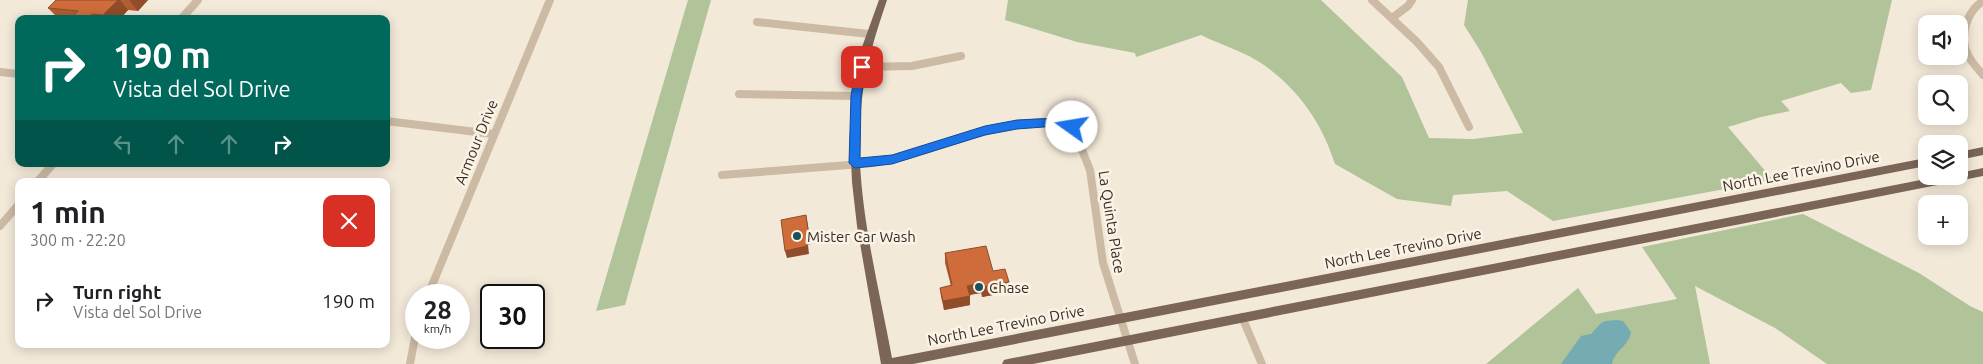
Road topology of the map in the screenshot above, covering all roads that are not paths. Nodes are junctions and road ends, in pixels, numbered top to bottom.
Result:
1 (198, 0) edge
2 (550, 0) edge
3 (883, 0) edge
4 (1372, 0) edge
5 (1412, 0) edge
6 (1983, 1) edge
7 (185, 15) edge
8 (1392, 18) junction
9 (757, 22) dead end
10 (870, 34) junction
11 (961, 56) dead end
12 (862, 67) junction
13 (0, 72) edge
14 (15, 74) edge
15 (1983, 76) edge
16 (739, 94) dead end
17 (856, 96) junction
18 (390, 121) edge
19 (1469, 127) dead end
20 (493, 134) junction
21 (1983, 151) edge
22 (1968, 154) edge
23 (855, 163) junction
24 (1918, 164) edge
25 (50, 167) edge
26 (1983, 172) edge
27 (722, 175) dead end
28 (41, 178) edge
29 (15, 209) edge
30 (0, 226) edge
31 (432, 284) edge
32 (1118, 318) junction
33 (1242, 318) junction
34 (1126, 341) junction
35 (413, 349) edge
36 (410, 364) edge
37 (888, 364) edge
38 (1010, 364) edge
39 (1134, 364) edge
40 (1262, 364) edge

1 - 7 street
2 - 20 street, Armour Drive
3 - 10 main road
4 - 8 street
5 - 8 street
6 - 15 street
8 - 19 street
9 - 10 street
10 - 12 main road
11 - 12 street
12 - 17 main road
13 - 14 street
16 - 17 street
17 - 23 main road
18 - 20 street
20 - 31 street, Armour Drive
21 - 22 main road
23 - 27 street, La Quinta Place
23 - 32 street, La Quinta Place
23 - 37 main road
24 - 32 main road, North Lee Trevino Drive
25 - 28 street
26 - 33 main road
29 - 30 street
32 - 34 street, La Quinta Place
32 - 37 main road, North Lee Trevino Drive
33 - 34 main road
33 - 40 street
34 - 38 main road
34 - 39 street, La Quinta Place
35 - 36 street

